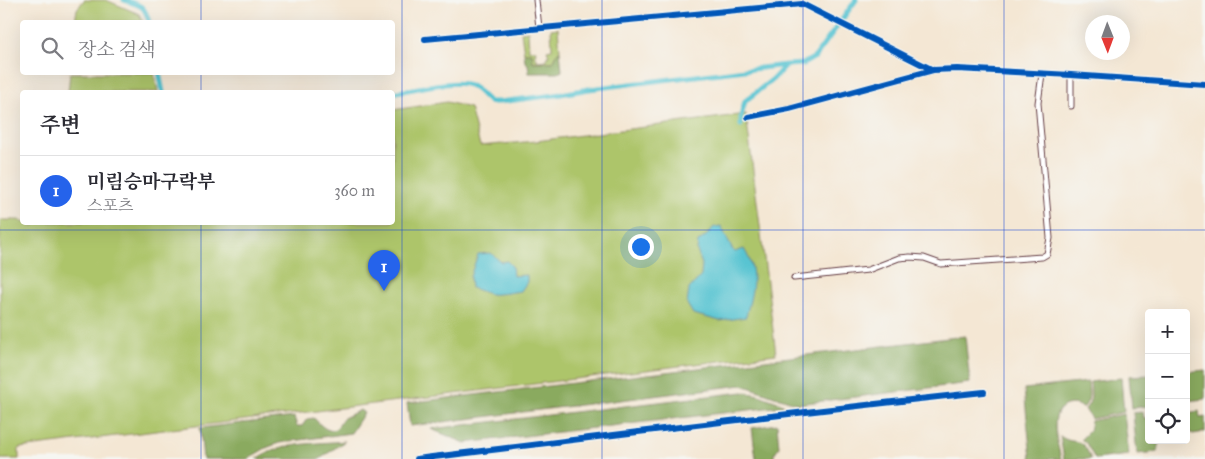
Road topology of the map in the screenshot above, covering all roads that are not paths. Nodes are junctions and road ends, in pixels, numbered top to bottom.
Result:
1 (536, 0) edge
2 (539, 28) junction
3 (425, 39) dead end
4 (933, 70) junction
5 (1042, 74) junction
6 (1071, 75) junction
7 (1205, 84) edge
8 (1071, 106) dead end
9 (748, 117) dead end
10 (794, 278) dead end
11 (984, 392) dead end
12 (418, 459) edge

1 - 2 street
2 - 3 street
2 - 4 street
4 - 5 street
4 - 9 street
5 - 6 street
5 - 10 street
6 - 7 street
6 - 8 street
11 - 12 street

